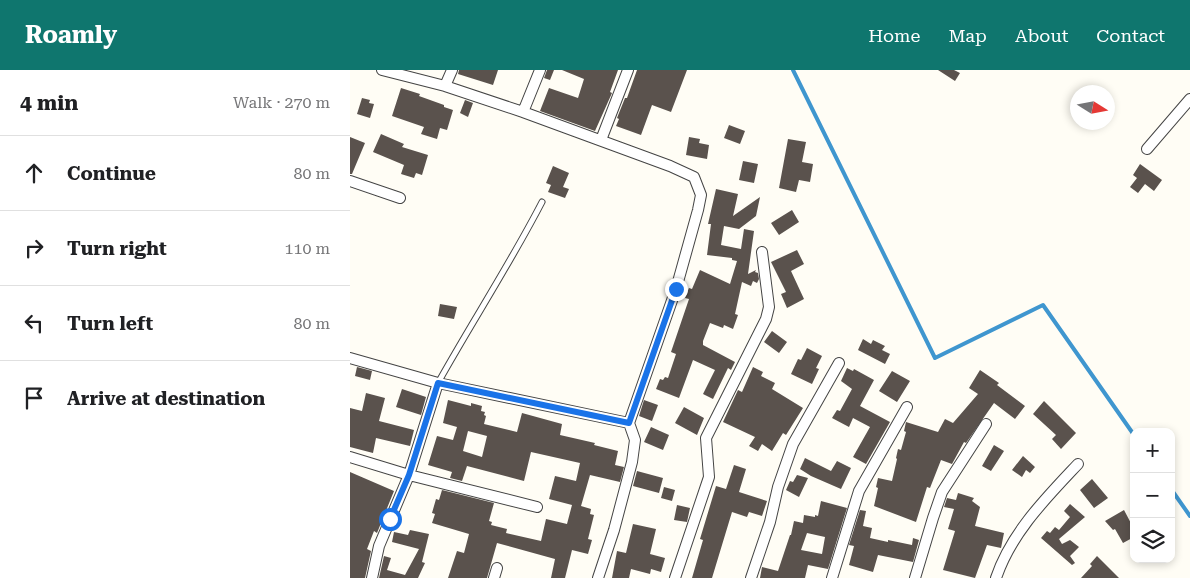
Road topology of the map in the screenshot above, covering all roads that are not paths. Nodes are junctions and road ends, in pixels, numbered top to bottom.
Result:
1 (382, 70) edge
2 (452, 70) edge
3 (540, 70) edge
4 (628, 70) edge
5 (445, 86) junction
6 (1190, 99) edge
7 (522, 112) junction
8 (601, 140) junction
9 (1148, 149) dead end
10 (350, 181) edge
11 (400, 198) dead end
12 (542, 202) dead end
13 (762, 252) dead end
14 (350, 358) edge
15 (839, 363) dead end
16 (438, 383) junction
17 (907, 407) dead end
18 (629, 423) junction
19 (986, 424) dead end
20 (350, 457) edge
21 (1078, 464) dead end
22 (409, 475) junction
23 (537, 507) dead end
24 (372, 578) edge
25 (598, 578) edge
26 (675, 578) edge
27 (751, 578) edge
28 (832, 578) edge
29 (916, 578) edge
30 (996, 578) edge

1 - 5 street
2 - 5 street
3 - 7 street
4 - 8 street
5 - 7 street
6 - 9 street
7 - 8 street
8 - 18 street
10 - 11 street
12 - 16 lane
13 - 26 street
14 - 16 street
15 - 27 street
16 - 18 street
16 - 22 street
17 - 28 street
18 - 25 street
19 - 29 street
20 - 22 street
21 - 30 street
22 - 23 street
22 - 24 street

